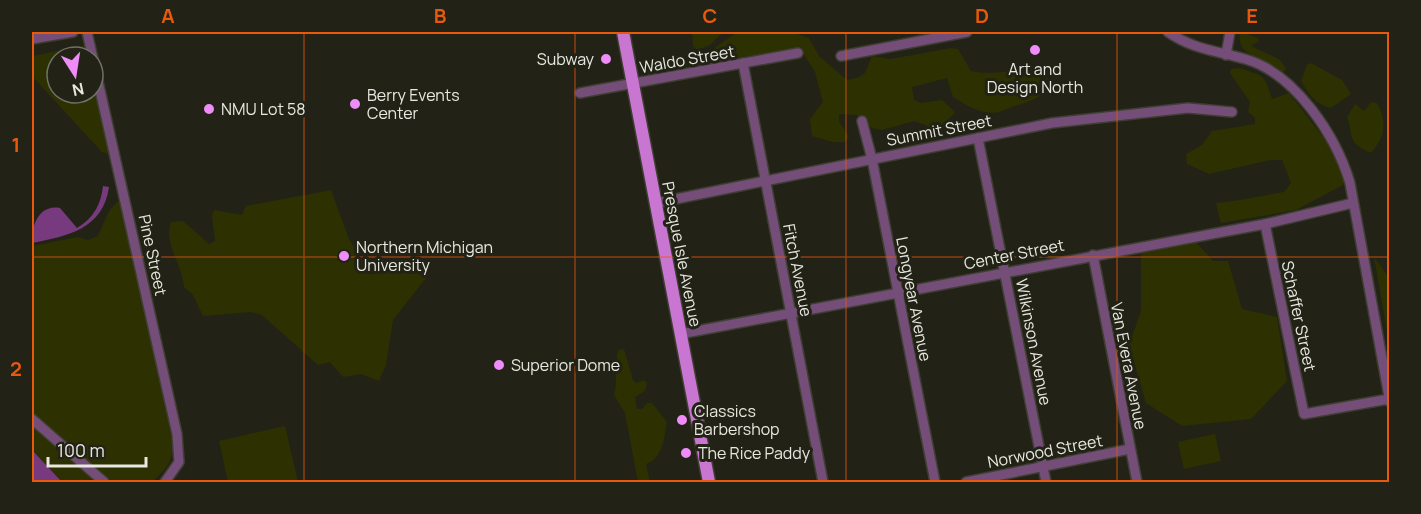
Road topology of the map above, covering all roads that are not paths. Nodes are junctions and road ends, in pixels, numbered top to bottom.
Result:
1 (73, 32) edge
2 (87, 32) edge
3 (623, 32) edge
4 (968, 32) edge
5 (1168, 32) edge
6 (1230, 32) edge
7 (32, 39) edge
8 (798, 53) dead end
9 (1226, 55) junction
10 (841, 56) dead end
11 (743, 63) junction
12 (634, 83) junction
13 (580, 93) dead end
14 (1232, 112) dead end
15 (862, 121) dead end
16 (978, 138) junction
17 (872, 159) junction
18 (765, 181) junction
19 (656, 202) junction
20 (1353, 203) junction
21 (1265, 224) junction
22 (1093, 255) junction
23 (1005, 271) junction
24 (898, 292) junction
25 (791, 312) junction
26 (680, 334) junction
27 (1389, 401) edge
28 (32, 419) edge
29 (1130, 449) junction
30 (1043, 467) junction
31 (104, 483) edge
32 (165, 483) edge
33 (709, 483) edge
34 (823, 483) edge
35 (935, 483) edge
36 (966, 483) edge
37 (1046, 483) edge
38 (1137, 483) edge

1 - 7 street
2 - 32 street, Pine Street
3 - 12 main road, Presque Isle Avenue
4 - 10 street
5 - 9 street
6 - 9 street
8 - 11 street, Waldo Street
9 - 20 street
11 - 12 street, Waldo Street
11 - 18 street, Fitch Avenue
12 - 13 street, Waldo Street
12 - 19 main road, Presque Isle Avenue
14 - 16 street, Summit Street
15 - 17 street, Longyear Avenue
16 - 17 street, Summit Street
16 - 23 street, Wilkinson Avenue
17 - 18 street, Summit Street
17 - 24 street, Longyear Avenue
18 - 19 street, Summit Street
18 - 25 street, Fitch Avenue
19 - 26 main road, Presque Isle Avenue
20 - 21 street, Center Street
20 - 27 street
21 - 22 street, Center Street
21 - 27 street, Schaffer Street
22 - 23 street, Center Street
22 - 29 street, Van Evera Avenue
23 - 24 street, Center Street
23 - 30 street, Wilkinson Avenue
24 - 25 street, Center Street
24 - 35 street, Longyear Avenue
25 - 26 street, Center Street
25 - 34 street, Fitch Avenue
26 - 33 main road, Presque Isle Avenue
28 - 31 street
29 - 30 street, Norwood Street
29 - 38 street, Van Evera Avenue
30 - 36 street, Norwood Street
30 - 37 street, Wilkinson Avenue

